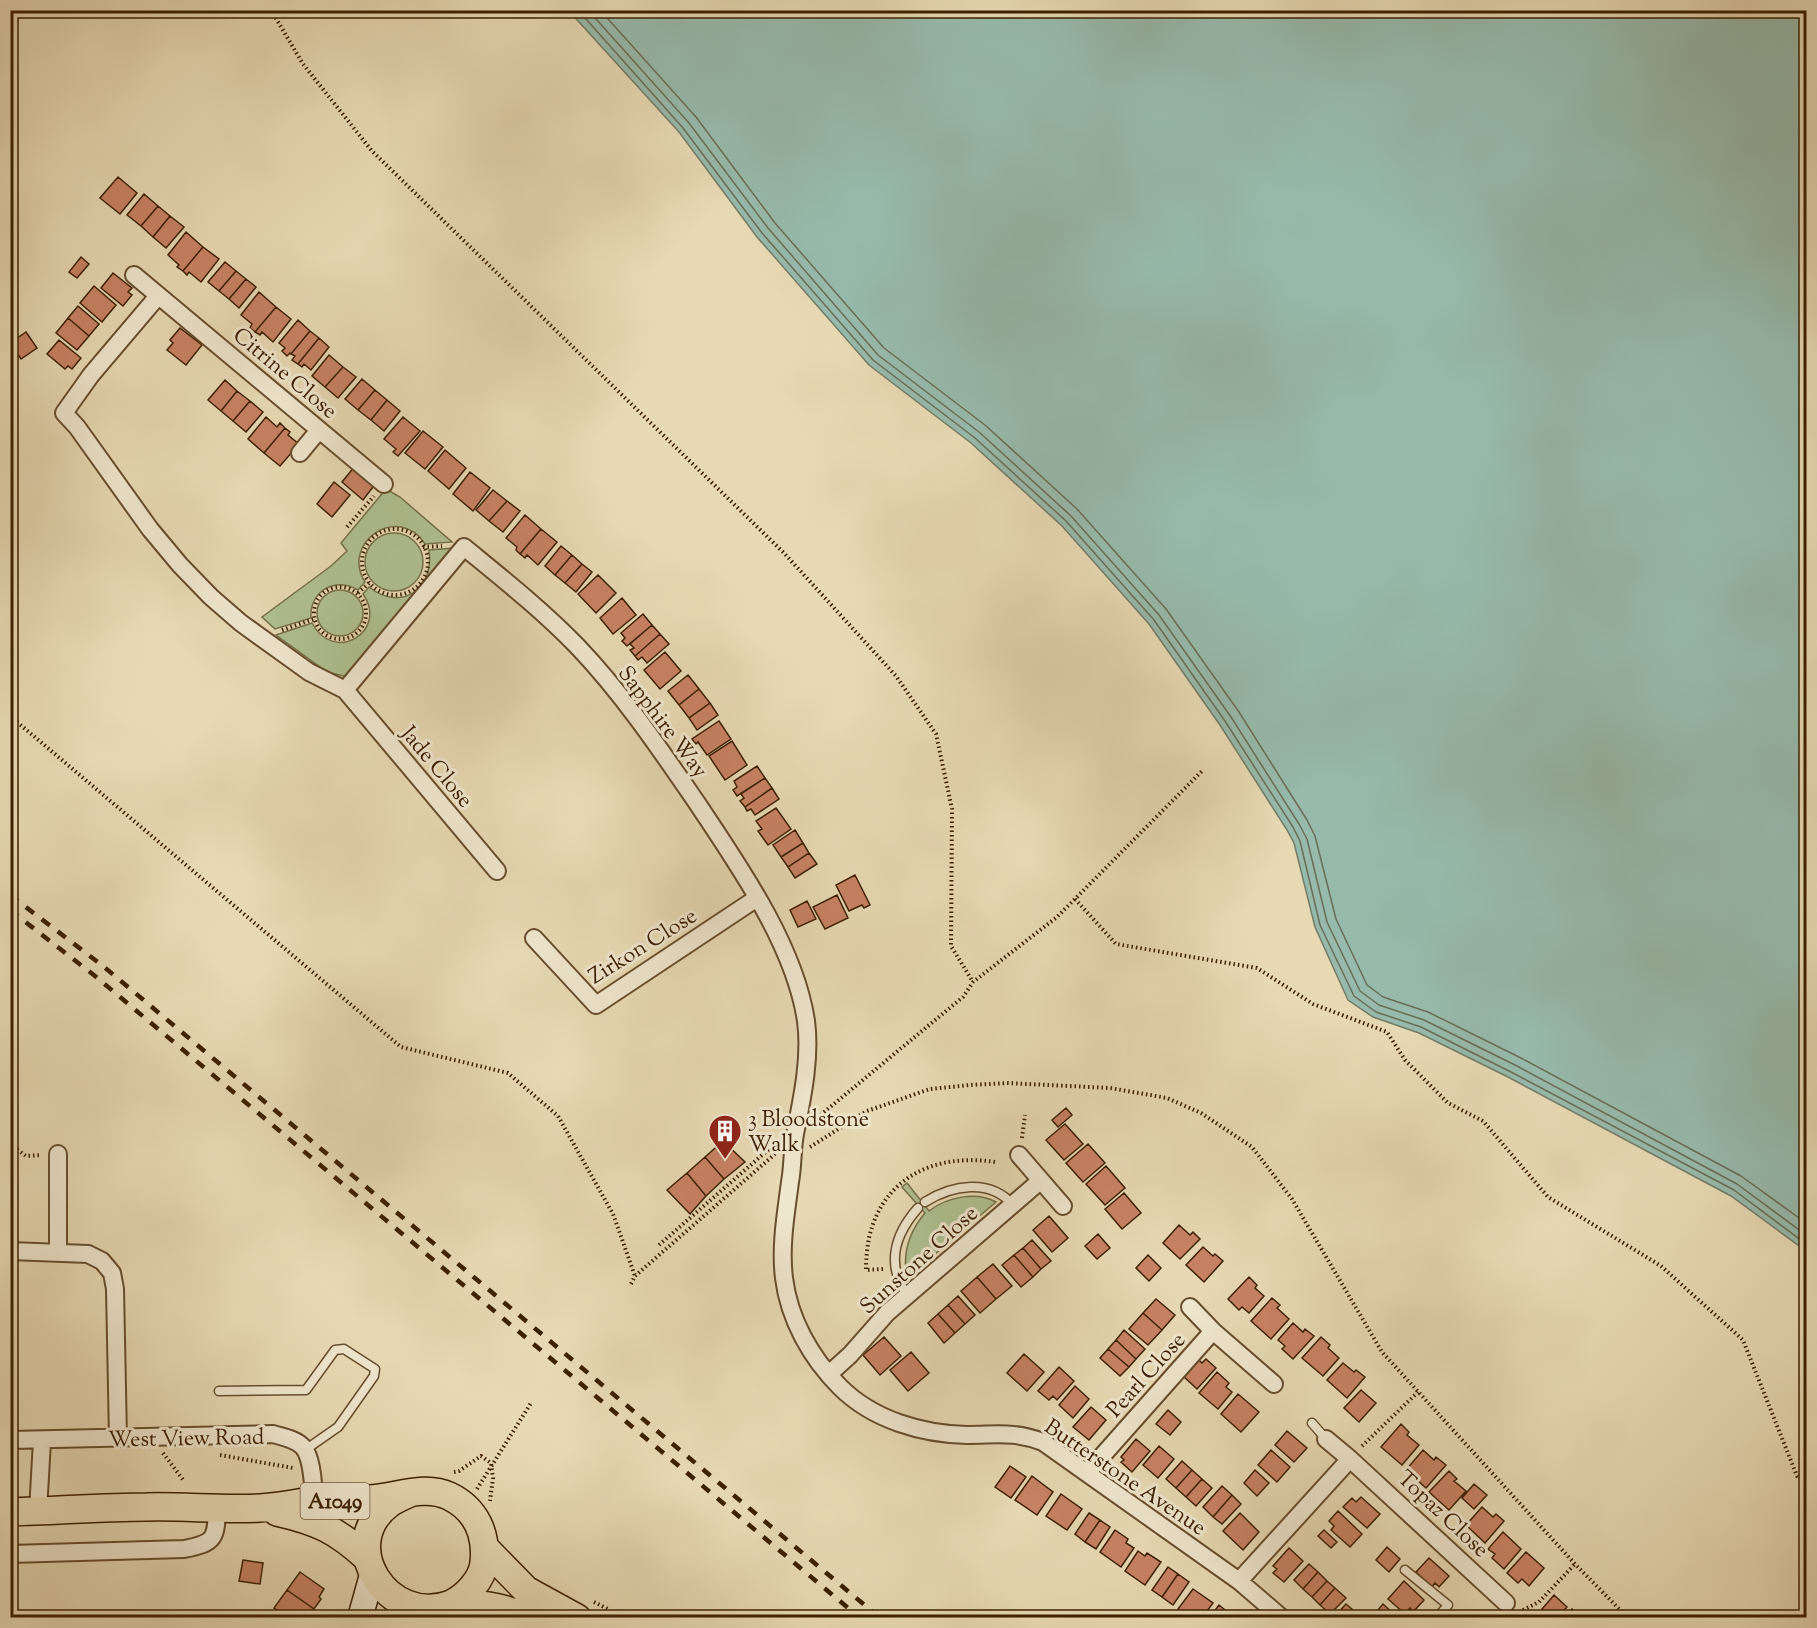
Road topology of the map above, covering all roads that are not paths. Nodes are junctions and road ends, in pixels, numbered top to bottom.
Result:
1 (134, 275) dead end
2 (158, 296) junction
3 (319, 430) junction
4 (300, 453) dead end
5 (384, 484) road end
6 (345, 690) junction
7 (497, 871) dead end
8 (757, 898) junction
9 (534, 938) dead end
10 (798, 1138) joint
11 (1020, 1151) road end
12 (58, 1154) road end
13 (1040, 1180) junction
14 (1013, 1205) junction
15 (1063, 1206) dead end
16 (10, 1251) edge
17 (58, 1253) junction
18 (908, 1296) junction
19 (1190, 1307) dead end
20 (1213, 1331) junction
21 (829, 1374) junction
22 (1274, 1384) dead end
23 (219, 1391) dead end
24 (1312, 1423) dead end
25 (118, 1438) junction
26 (1326, 1439) joint
27 (10, 1440) edge
28 (42, 1441) junction
29 (305, 1450) junction
30 (1353, 1456) junction
31 (1087, 1473) junction
32 (410, 1493) junction
33 (217, 1507) junction
34 (38, 1511) junction
35 (313, 1511) junction
36 (10, 1512) edge
37 (485, 1548) junction
38 (10, 1554) edge
39 (370, 1567) junction
40 (1405, 1570) dead end
41 (1239, 1581) junction
42 (446, 1606) junction
43 (1511, 1608) road end
44 (360, 1617) edge
45 (404, 1617) edge
46 (526, 1617) edge
47 (577, 1617) edge
48 (1282, 1617) edge
49 (1437, 1617) edge

1 - 2 street, Citrine Close
2 - 3 street, Citrine Close
2 - 6 street
3 - 4 street
3 - 5 street, Citrine Close
6 - 7 street, Jade Close
6 - 8 street, Sapphire Way
8 - 9 street, Zirkon Close
8 - 10 street, Sapphire Way
10 - 21 street, Butterstone Avenue
11 - 13 street
12 - 17 street
13 - 14 street, Sunstone Close
13 - 15 street
14 - 18 street, Sunstone Close
14 - 18 lane
16 - 17 street
17 - 25 street
18 - 21 street, Sunstone Close
19 - 20 street, Pearl Close
20 - 22 street, Pearl Close
20 - 31 street, Pearl Close
21 - 31 street, Butterstone Avenue
23 - 29 lane
24 - 26 lane
25 - 28 street, West View Road
25 - 29 street, West View Road
26 - 30 street, Topaz Close
27 - 28 street, West View Road
28 - 34 street
29 - 35 street
30 - 41 street
30 - 43 street, Topaz Close
31 - 41 street, Butterstone Avenue
32 - 35 main road, A1049
32 - 37 main road
32 - 39 main road
33 - 34 main road, A1049
33 - 35 main road, A1049
33 - 38 street
34 - 36 main road, A1049
35 - 39 main road, A1049
37 - 42 main road
37 - 47 main road
39 - 42 main road
39 - 44 street
40 - 49 lane
41 - 48 street, Butterstone Avenue
42 - 45 street
42 - 46 main road

